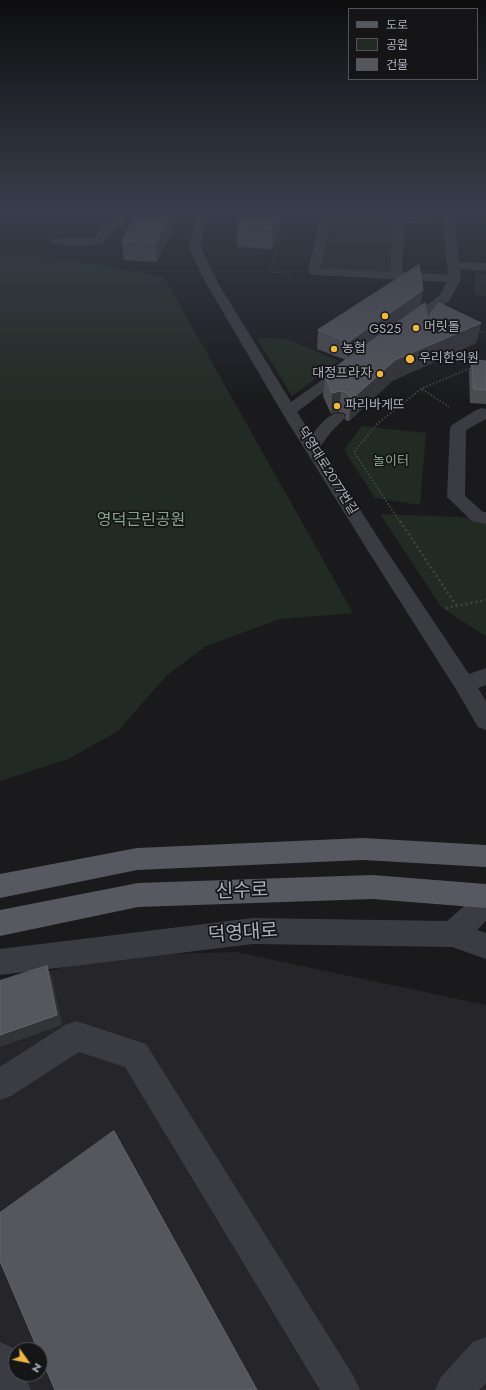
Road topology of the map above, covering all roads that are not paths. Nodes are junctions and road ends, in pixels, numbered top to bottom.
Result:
1 (209, 276) edge
2 (396, 276) edge
3 (455, 276) edge
4 (455, 279) junction
5 (392, 336) edge
6 (360, 359) edge
7 (289, 411) junction
8 (338, 417) dead end
9 (478, 417) edge
10 (312, 446) junction
11 (486, 518) edge
12 (486, 676) edge
13 (465, 685) junction
14 (486, 721) edge
15 (486, 856) edge
16 (0, 886) edge
17 (486, 896) edge
18 (486, 904) edge
19 (0, 923) edge
20 (452, 934) junction
21 (486, 946) edge
22 (0, 962) edge
23 (0, 1085) edge
24 (486, 1355) edge
25 (0, 1361) edge
26 (12, 1390) edge
27 (342, 1390) edge
28 (454, 1390) edge

1 - 7 street, 덕영대로2077번길
2 - 4 street
3 - 4 street
4 - 5 street
6 - 7 street
7 - 10 street, 덕영대로2077번길
8 - 10 street
9 - 11 street
10 - 13 street, 덕영대로2077번길
12 - 13 street
13 - 14 street, 덕영대로2077번길
15 - 16 main road
17 - 19 main road, 신수로
18 - 20 street
20 - 21 street, 덕영대로
20 - 22 street, 덕영대로
23 - 27 street
24 - 28 street
25 - 26 street

